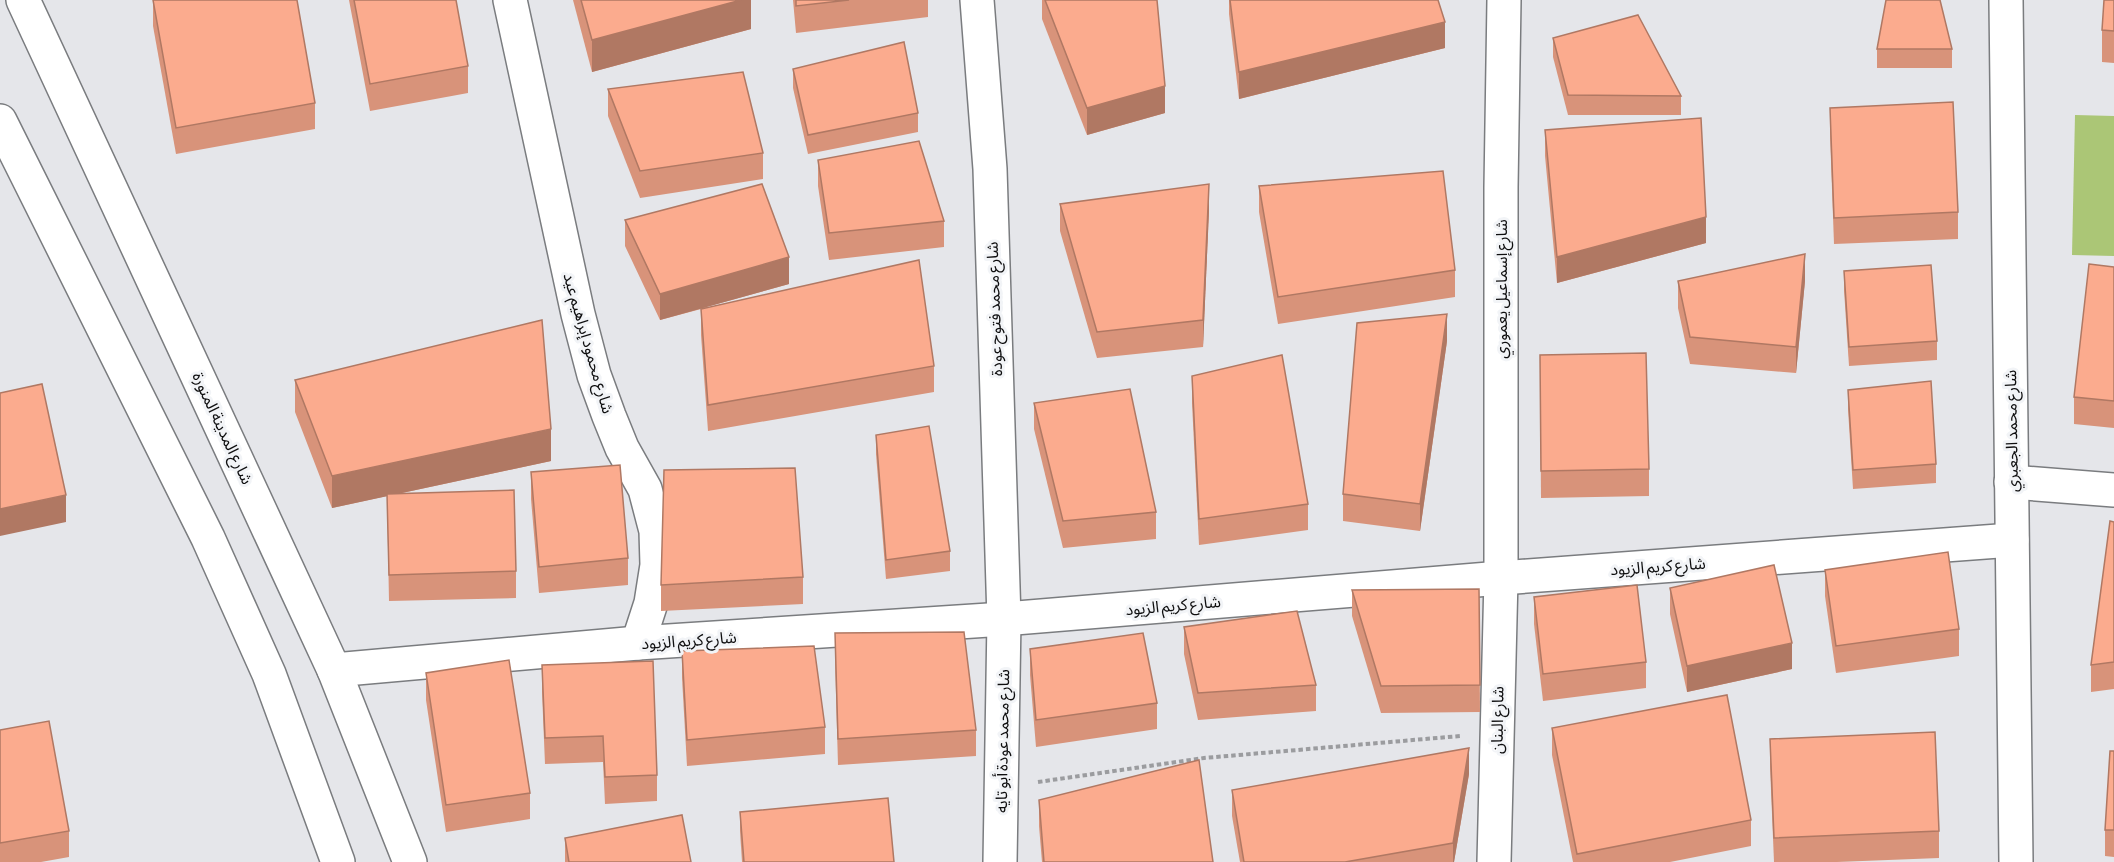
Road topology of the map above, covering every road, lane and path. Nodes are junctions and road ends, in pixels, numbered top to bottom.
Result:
1 (510, 0) edge
2 (977, 0) edge
3 (1504, 0) edge
4 (2006, 0) edge
5 (26, 1) edge
6 (0, 121) edge
7 (2011, 482) junction
8 (2114, 490) edge
9 (2012, 540) junction
10 (1501, 578) junction
11 (1004, 619) junction
12 (638, 643) junction
13 (334, 670) junction
14 (1496, 733) junction
15 (1002, 787) junction
16 (338, 862) edge
17 (410, 862) edge
18 (999, 862) edge
19 (1494, 862) edge
20 (2016, 862) edge

1 - 12 street, شارع محمود إبراهيم عيد
2 - 11 street, شارع محمد فتوح عودة
3 - 10 street, شارع إسماعيل يعموري
4 - 7 street, شارع محمد الجعبري
5 - 13 street, شارع المدينة المنورة
6 - 16 street
7 - 8 street
7 - 9 street, شارع محمد الجعبري
9 - 10 street, شارع كريم الزيود
9 - 20 street, شارع محمد الجعبري
10 - 11 street, شارع كريم الزيود
10 - 14 street, شارع البنان
11 - 12 street, شارع كريم الزيود
11 - 15 street, شارع محمد عودة أبو تايه
12 - 13 street, شارع كريم الزيود
13 - 17 street, شارع المدينة المنورة
14 - 15 path
14 - 19 street, شارع البنان
15 - 18 street, شارع محمد عودة أبو تايه

